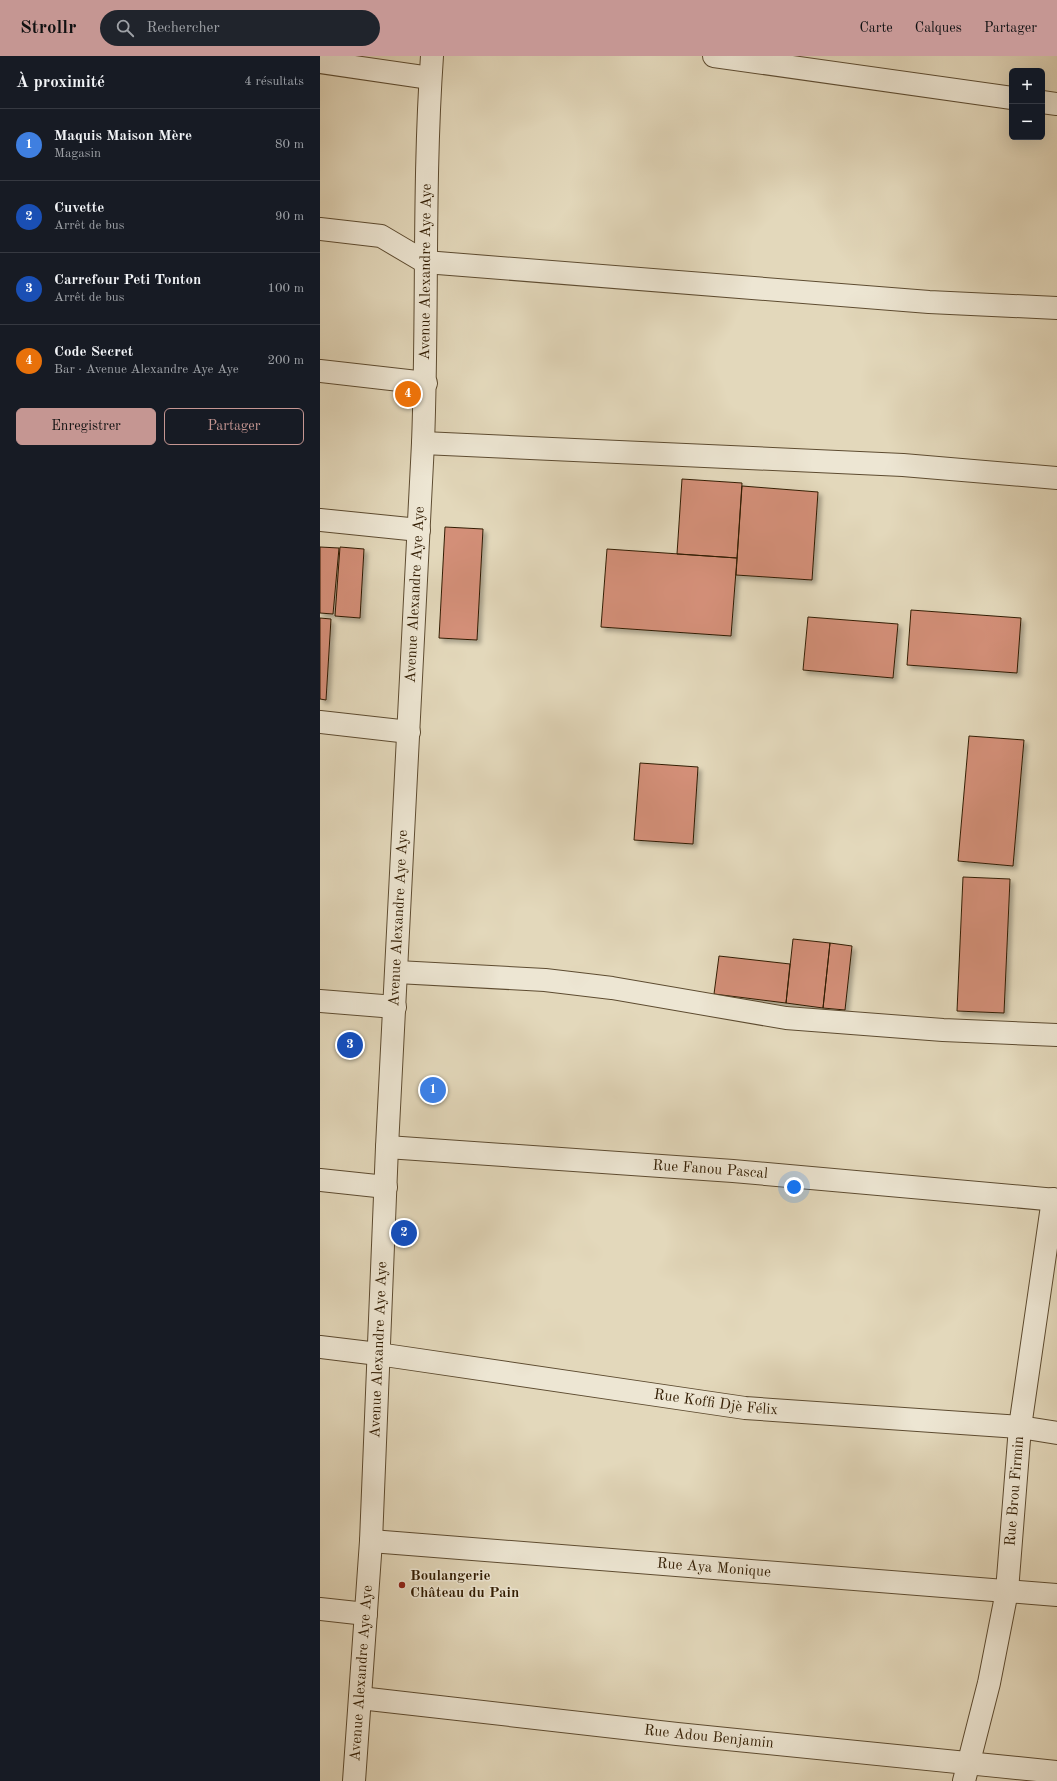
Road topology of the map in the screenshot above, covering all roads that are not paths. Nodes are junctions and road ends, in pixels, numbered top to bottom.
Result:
1 (432, 56) edge
2 (714, 56) edge
3 (320, 62) edge
4 (430, 78) junction
5 (1009, 98) edge
6 (1045, 102) edge
7 (1057, 104) edge
8 (320, 229) edge
9 (425, 262) junction
10 (1057, 308) edge
11 (320, 371) edge
12 (426, 383) junction
13 (423, 443) junction
14 (1057, 478) edge
15 (320, 520) edge
16 (419, 530) junction
17 (320, 722) edge
18 (409, 732) junction
19 (397, 972) junction
20 (320, 1001) edge
21 (395, 1006) junction
22 (1057, 1035) edge
23 (388, 1147) junction
24 (320, 1180) edge
25 (386, 1187) junction
26 (1055, 1200) edge
27 (320, 1348) edge
28 (378, 1354) junction
29 (1020, 1427) junction
30 (1057, 1433) edge
31 (371, 1541) junction
32 (1007, 1591) junction
33 (1057, 1595) edge
34 (320, 1609) edge
35 (366, 1614) junction
36 (360, 1698) junction
37 (1057, 1772) edge
38 (966, 1773) edge
39 (354, 1781) edge

1 - 4 street, Avenue Alexandre Aye Aye
2 - 5 street
3 - 4 street
4 - 9 street, Avenue Alexandre Aye Aye
6 - 7 street
8 - 9 street
9 - 10 street
9 - 12 street, Avenue Alexandre Aye Aye
11 - 12 street
12 - 13 street, Avenue Alexandre Aye Aye
13 - 14 street
13 - 16 street, Avenue Alexandre Aye Aye
15 - 16 street
16 - 18 street, Avenue Alexandre Aye Aye
17 - 18 street
18 - 19 street, Avenue Alexandre Aye Aye
19 - 21 street, Avenue Alexandre Aye Aye
19 - 22 street
20 - 21 street
21 - 23 street, Avenue Alexandre Aye Aye
23 - 25 street, Avenue Alexandre Aye Aye
23 - 26 street, Rue Fanou Pascal
24 - 25 street
25 - 28 street, Avenue Alexandre Aye Aye
26 - 29 street, Rue Brou Firmin
27 - 28 street, Rue Koffi Djè Félix
28 - 29 street, Rue Koffi Djè Félix
28 - 31 street, Avenue Alexandre Aye Aye
29 - 30 street, Rue Koffi Djè Félix
29 - 32 street, Rue Brou Firmin
31 - 32 street, Rue Aya Monique
31 - 35 street, Avenue Alexandre Aye Aye
32 - 33 street, Rue Aya Monique
32 - 38 street, Rue Brou Firmin
34 - 35 street
35 - 36 street, Avenue Alexandre Aye Aye
36 - 38 street, Rue Adou Benjamin
36 - 39 street, Avenue Alexandre Aye Aye
37 - 38 street, Rue Adou Benjamin

